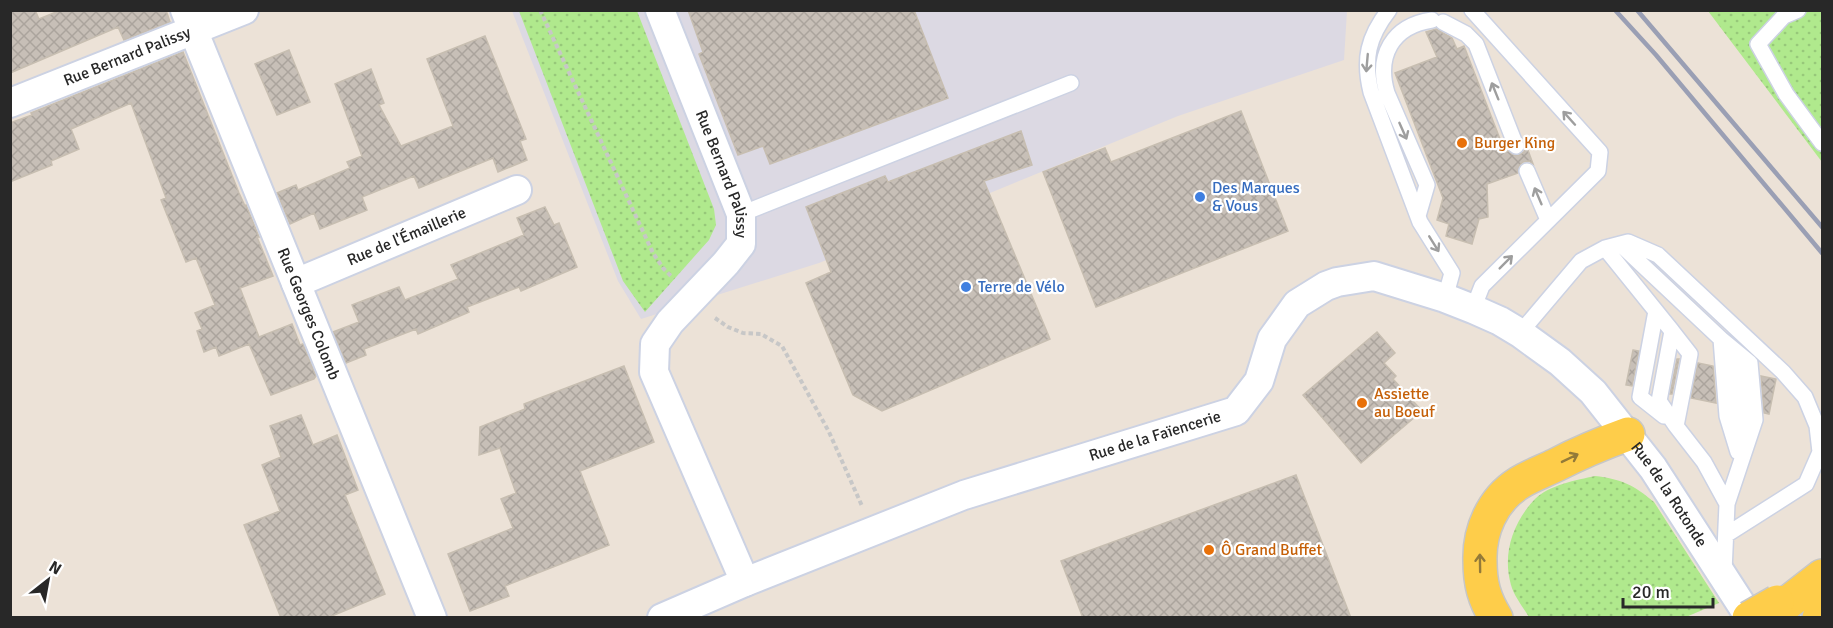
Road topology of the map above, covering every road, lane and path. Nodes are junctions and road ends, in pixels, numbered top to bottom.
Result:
1 (244, 10) edge
2 (660, 10) edge
3 (1389, 10) edge
4 (1472, 10) edge
5 (1798, 10) edge
6 (190, 21) edge
7 (1071, 83) dead end
8 (10, 103) edge
9 (1822, 143) edge
10 (1516, 146) dead end
11 (1527, 171) dead end
12 (517, 190) dead end
13 (741, 214) junction
14 (1418, 216) junction
15 (1548, 220) junction
16 (1613, 246) junction
17 (296, 283) junction
18 (1445, 298) junction
19 (1473, 309) junction
20 (1656, 311) junction
21 (1672, 331) junction
22 (1520, 333) junction
23 (1721, 339) junction
24 (1676, 426) junction
25 (1628, 434) junction
26 (1739, 460) junction
27 (1727, 504) junction
28 (1726, 535) junction
29 (1724, 578) junction
30 (1817, 579) edge
31 (745, 582) junction
32 (1765, 612) edge
33 (1822, 614) edge
34 (432, 618) edge
35 (662, 618) edge
36 (1496, 618) edge
37 (1818, 618) edge

1 - 6 street, Rue Bernard Palissy
2 - 13 street, Rue Bernard Palissy
3 -> 14 lane
15 -> 4 lane
5 - 9 lane
6 - 8 street, Rue Bernard Palissy
6 - 17 street, Rue Georges Colomb
7 - 13 lane
10 -> 14 lane
15 -> 11 lane
12 - 17 street, Rue de l'Émaillerie
13 - 31 street, Rue Bernard Palissy
14 -> 18 lane
19 -> 15 lane
16 - 20 lane
16 - 22 lane
16 - 23 lane
16 - 28 lane
17 - 34 street, Rue Georges Colomb
18 - 19 street, Rue de la Faïencerie
18 - 31 street, Rue de la Faïencerie
19 - 22 street, Rue de la Faïencerie
20 - 21 lane
20 - 24 lane
21 - 24 lane
21 - 24 lane
22 - 25 street, Rue de la Faïencerie
23 - 26 lane
23 - 26 lane
24 - 27 lane
25 - 29 street, Rue de la Rotonde
36 -> 25 main road
26 - 27 lane
27 - 28 lane
28 - 29 lane
29 - 32 street, Rue de la Rotonde
30 - 32 main road
31 - 35 street, Rue de la Faïencerie
33 - 37 main road

